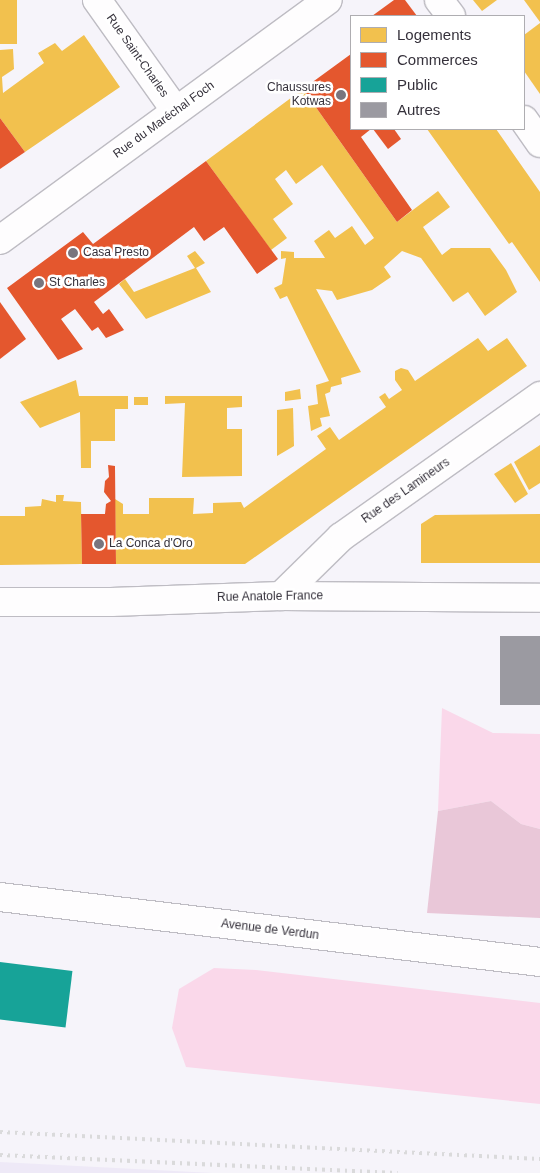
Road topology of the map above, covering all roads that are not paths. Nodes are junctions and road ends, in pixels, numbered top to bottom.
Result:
1 (98, 0) edge
2 (328, 0) edge
3 (439, 0) edge
4 (450, 15) edge
5 (176, 111) junction
6 (525, 121) edge
7 (540, 143) edge
8 (0, 240) edge
9 (540, 396) edge
10 (281, 596) junction
11 (540, 598) edge
12 (0, 602) edge
13 (0, 897) edge
14 (540, 962) edge

1 - 5 street, Rue Saint-Charles
2 - 5 street, Rue du Maréchal Foch
3 - 4 street
5 - 8 street, Rue du Maréchal Foch
6 - 7 street
9 - 10 street, Rue des Lamineurs
10 - 11 street, Rue Anatole France
10 - 12 street, Rue Anatole France
13 - 14 street, Avenue de Verdun

